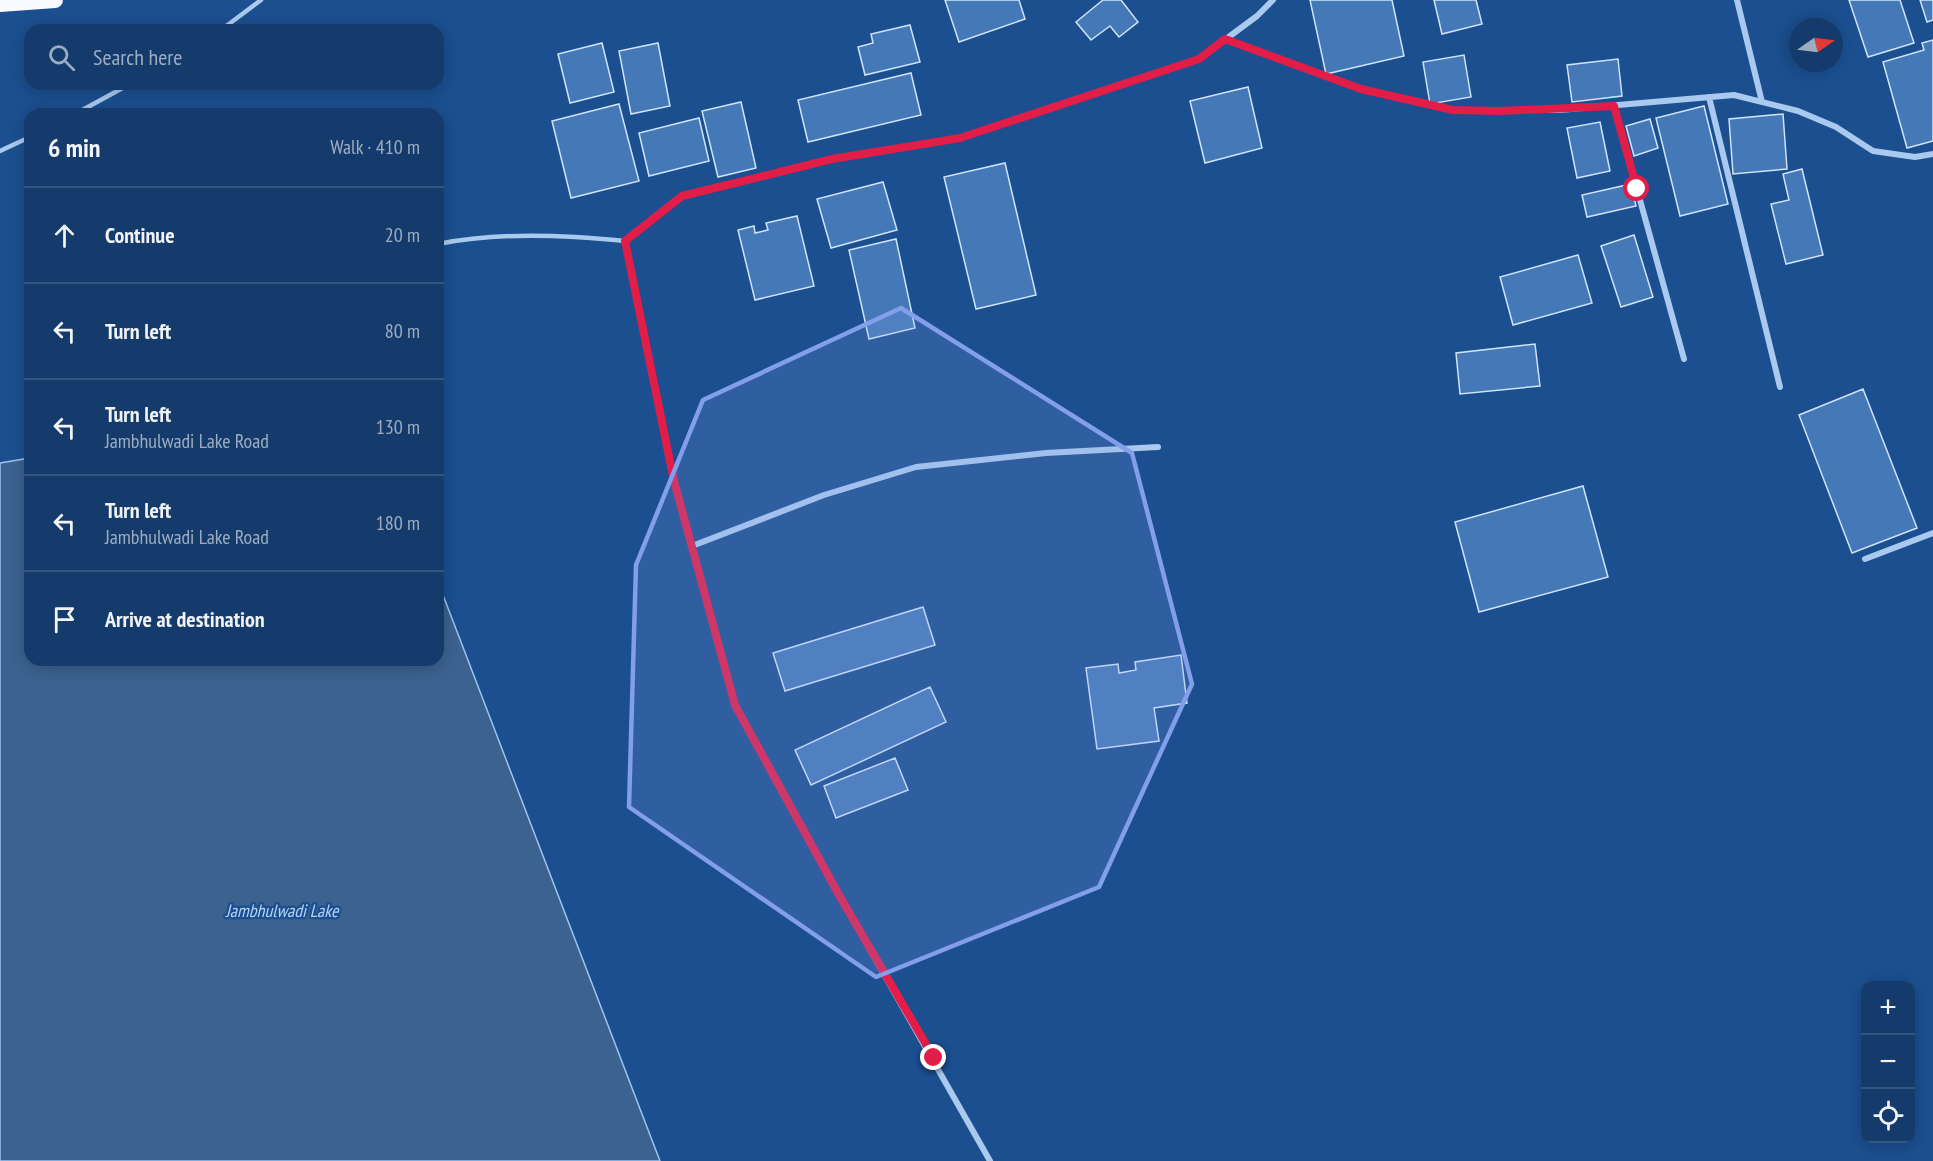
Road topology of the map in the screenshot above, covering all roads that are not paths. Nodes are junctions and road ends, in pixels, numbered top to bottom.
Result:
1 (55, 0) edge
2 (261, 0) edge
3 (1274, 0) edge
4 (1737, 0) edge
5 (0, 4) edge
6 (229, 24) edge
7 (1225, 39) junction
8 (119, 90) edge
9 (1709, 97) junction
10 (1762, 102) junction
11 (1614, 106) junction
12 (86, 108) edge
13 (24, 140) edge
14 (0, 151) edge
15 (1933, 154) edge
16 (625, 241) junction
17 (444, 243) edge
18 (1684, 359) dead end
19 (1780, 387) dead end
20 (1158, 447) dead end
21 (1933, 533) edge
22 (692, 546) junction
23 (1865, 559) dead end
24 (990, 1161) edge

1 - 5 highway
2 - 6 lane
3 - 7 street
4 - 10 street
7 - 11 street
7 - 16 street
8 - 12 lane
9 - 10 street
9 - 11 street
9 - 19 street
10 - 15 street
11 - 18 street
13 - 14 lane
16 - 17 lane
16 - 22 street
20 - 22 street
21 - 23 street
22 - 24 street

